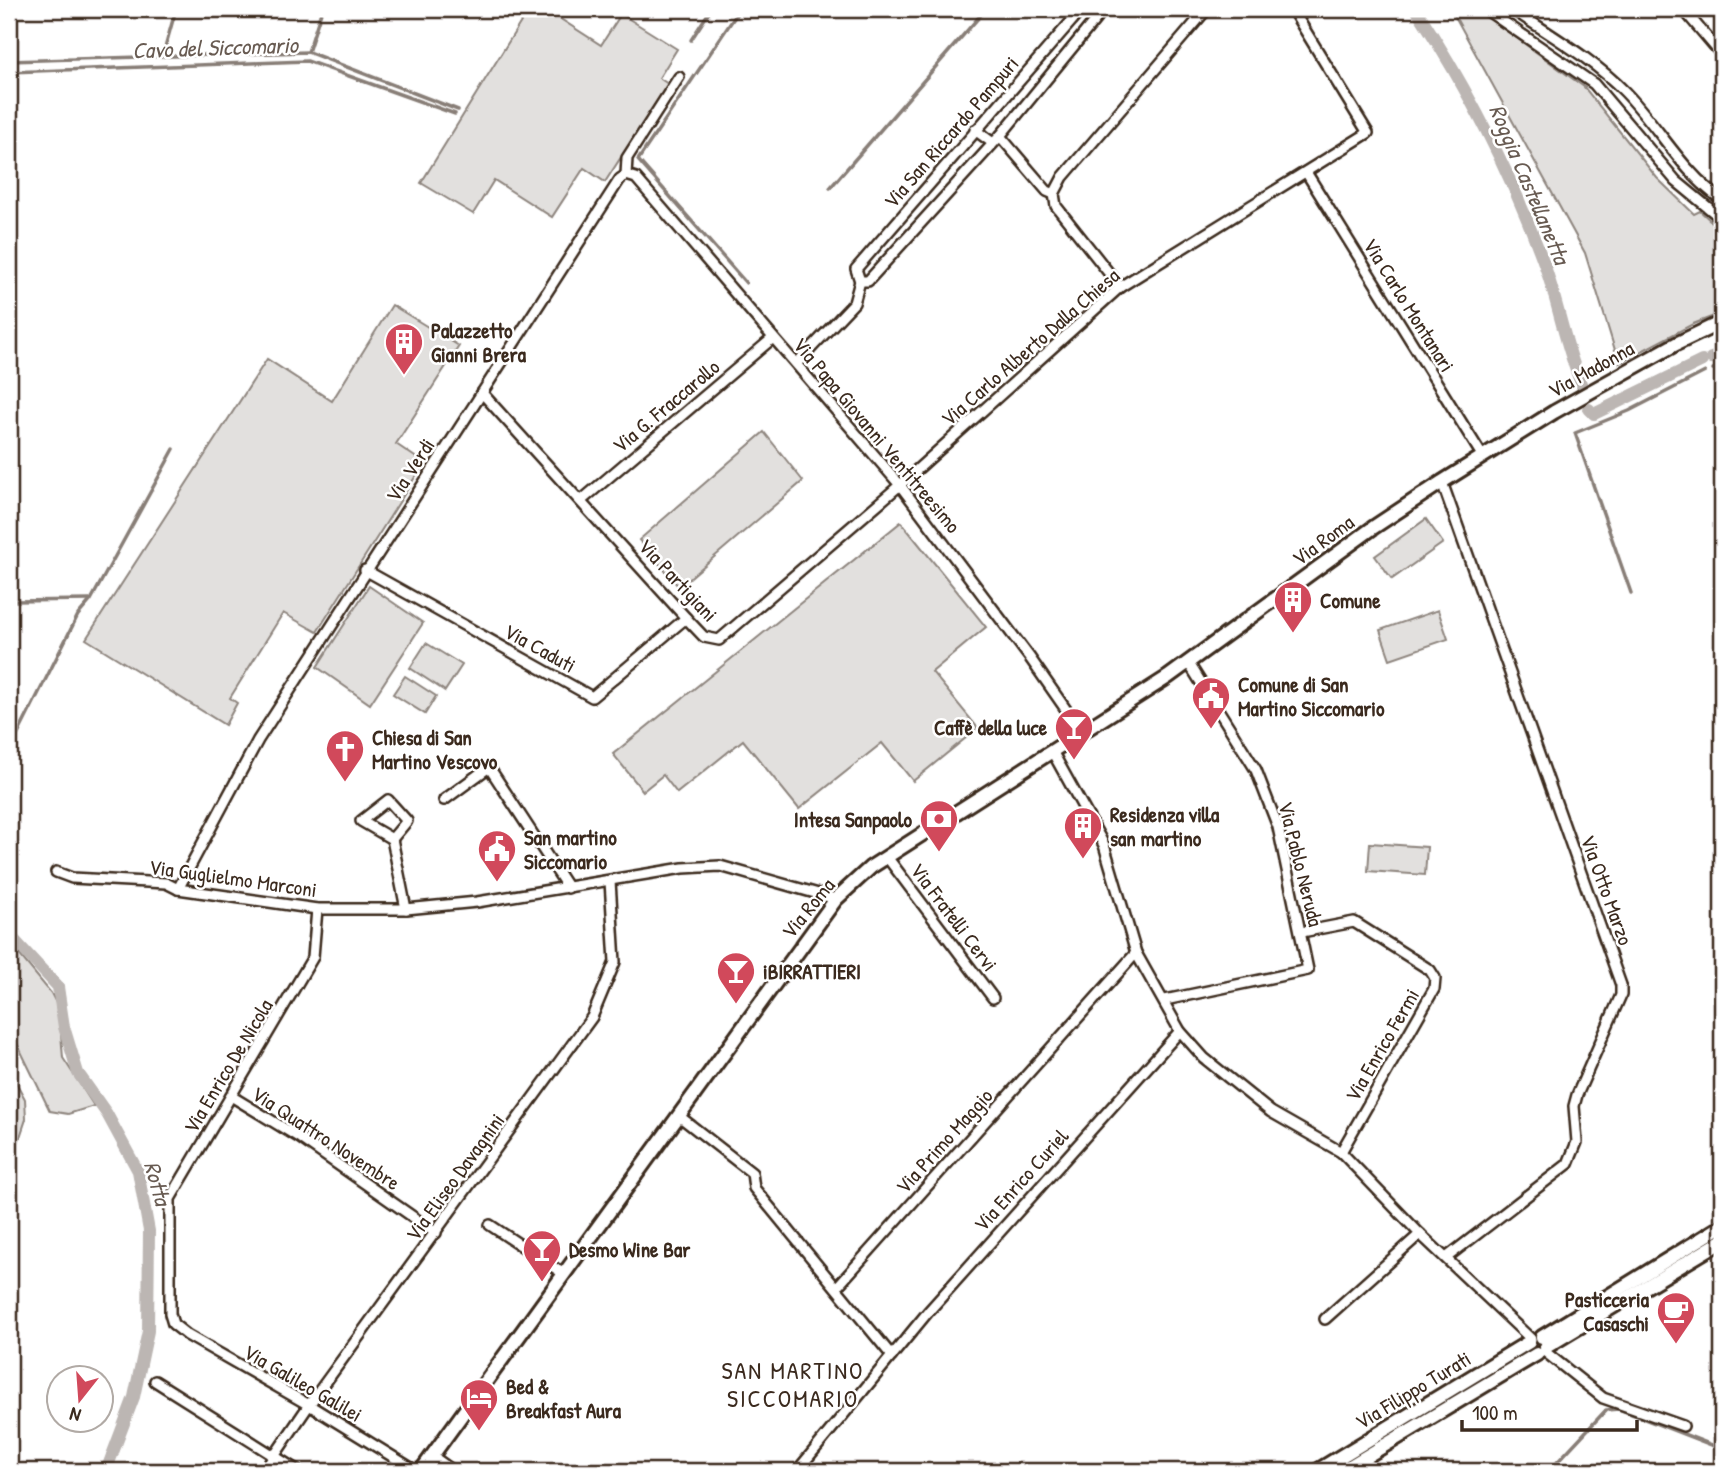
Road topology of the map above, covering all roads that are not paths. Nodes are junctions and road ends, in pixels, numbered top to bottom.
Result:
1 (1082, 9) edge
2 (1104, 9) edge
3 (1207, 9) edge
4 (1292, 9) edge
5 (1485, 9) edge
6 (1512, 9) edge
7 (1683, 9) edge
8 (1722, 55) edge
9 (679, 77) dead end
10 (995, 108) junction
11 (1010, 120) junction
12 (975, 130) junction
13 (996, 139) junction
14 (1306, 172) junction
15 (626, 175) junction
16 (1711, 192) junction
17 (1054, 194) junction
18 (1722, 200) edge
19 (1711, 210) junction
20 (1722, 219) edge
21 (860, 281) junction
22 (1120, 287) junction
23 (1722, 322) edge
24 (773, 338) junction
25 (797, 363) junction
26 (482, 393) junction
27 (1483, 457) junction
28 (1443, 482) junction
29 (900, 485) junction
30 (582, 500) junction
31 (365, 570) junction
32 (686, 618) junction
33 (1188, 662) junction
34 (1083, 734) junction
35 (1053, 753) junction
36 (444, 800) dead end
37 (391, 839) junction
38 (887, 858) junction
39 (56, 872) dead end
40 (610, 881) junction
41 (569, 888) junction
42 (178, 889) junction
43 (836, 899) junction
44 (317, 909) junction
45 (406, 909) junction
46 (1302, 932) junction
47 (1136, 953) junction
48 (993, 998) dead end
49 (1165, 1000) junction
50 (1180, 1031) junction
51 (231, 1096) junction
52 (679, 1116) junction
53 (1341, 1152) junction
54 (490, 1224) dead end
55 (1722, 1226) edge
56 (436, 1233) junction
57 (1420, 1234) junction
58 (1722, 1241) edge
59 (1446, 1258) junction
60 (564, 1274) junction
61 (837, 1287) junction
62 (1325, 1319) dead end
63 (173, 1324) joint
64 (1538, 1345) junction
65 (892, 1356) junction
66 (155, 1381) dead end
67 (309, 1405) junction
68 (1683, 1426) dead end
69 (275, 1456) junction
70 (432, 1456) junction
71 (264, 1471) edge
72 (298, 1471) edge
73 (418, 1471) edge
74 (453, 1471) edge
75 (797, 1471) edge
76 (1317, 1471) edge
77 (1342, 1471) edge

1 - 10 street, Via San Riccardo Pampuri
2 - 11 street, Via San Riccardo Pampuri
3 - 17 street
4 - 14 street, Via Carlo Alberto Dalla Chiesa
5 - 19 street
6 - 16 street
7 - 8 street
9 - 15 street, Via Verdi
10 - 11 street
10 - 12 street, Via San Riccardo Pampuri
11 - 13 street, Via San Riccardo Pampuri
12 - 13 street
12 - 21 street, Via San Riccardo Pampuri
13 - 17 street, Via San Riccardo Pampuri
13 - 21 street, Via San Riccardo Pampuri
14 - 22 street, Via Carlo Alberto Dalla Chiesa
14 - 27 street, Via Carlo Montanari
15 - 24 street, Via Papa Giovanni Ventitreesimo
15 - 26 street, Via Verdi
16 - 18 street
16 - 19 street
17 - 22 street, Via San Riccardo Pampuri
19 - 20 street
21 - 25 street, Via San Riccardo Pampuri
22 - 29 street, Via Carlo Alberto Dalla Chiesa
23 - 27 street, Via Madonna
24 - 25 street, Via Papa Giovanni Ventitreesimo
24 - 30 street, Via G. Fraccarollo
25 - 29 street, Via Papa Giovanni Ventitreesimo
26 - 30 street, Via Partigiani
26 - 31 street, Via Verdi
27 - 28 street, Via Roma
28 - 33 street, Via Roma
28 - 59 street, Via Otto Marzo
29 - 32 street, Via Partigiani
29 - 34 street, Via Papa Giovanni Ventitreesimo
30 - 32 street, Via Partigiani
31 - 32 street, Via Caduti
31 - 42 street, Via Verdi
33 - 34 street, Via Roma
33 - 46 street, Via Pablo Neruda
34 - 35 street, Via Roma
35 - 38 street, Via Roma
35 - 47 street
36 - 41 street
37 - 37 street
37 - 45 street
38 - 43 street, Via Roma
38 - 48 street, Via Fratelli Cervi
39 - 42 street, Via Guglielmo Marconi
40 - 41 street, Via Guglielmo Marconi
40 - 43 street, Via Guglielmo Marconi
40 - 56 street, Via Eliseo Davagnini
41 - 45 street, Via Guglielmo Marconi
42 - 44 street, Via Guglielmo Marconi
43 - 52 street, Via Roma
44 - 45 street, Via Guglielmo Marconi
44 - 51 street, Via Enrico De Nicola
46 - 49 street, Via Pablo Neruda
46 - 53 street, Via Enrico Fermi
47 - 49 street
47 - 61 street, Via Primo Maggio
49 - 50 street
50 - 53 street
50 - 65 street, Via Enrico Curiel
51 - 56 street, Via Quattro Novembre
51 - 63 street, Via Enrico De Nicola
52 - 60 street, Via Roma
52 - 61 street
53 - 57 street
54 - 60 street
55 - 64 street, Via Filippo Turati
56 - 67 street, Via Eliseo Davagnini
57 - 59 street
57 - 62 street
58 - 64 street, Via Filippo Turati
59 - 64 street
60 - 70 street, Via Roma
61 - 65 street
63 - 67 street, Via Galileo Galilei
64 - 68 street
64 - 76 street, Via Filippo Turati
64 - 77 street, Via Filippo Turati
65 - 75 street, Via Enrico Curiel
66 - 69 street
67 - 69 street, Via Eliseo Davagnini
67 - 73 street, Via Galileo Galilei
69 - 71 street, Via Eliseo Davagnini
69 - 72 street
70 - 73 street, Via Roma
70 - 74 street

